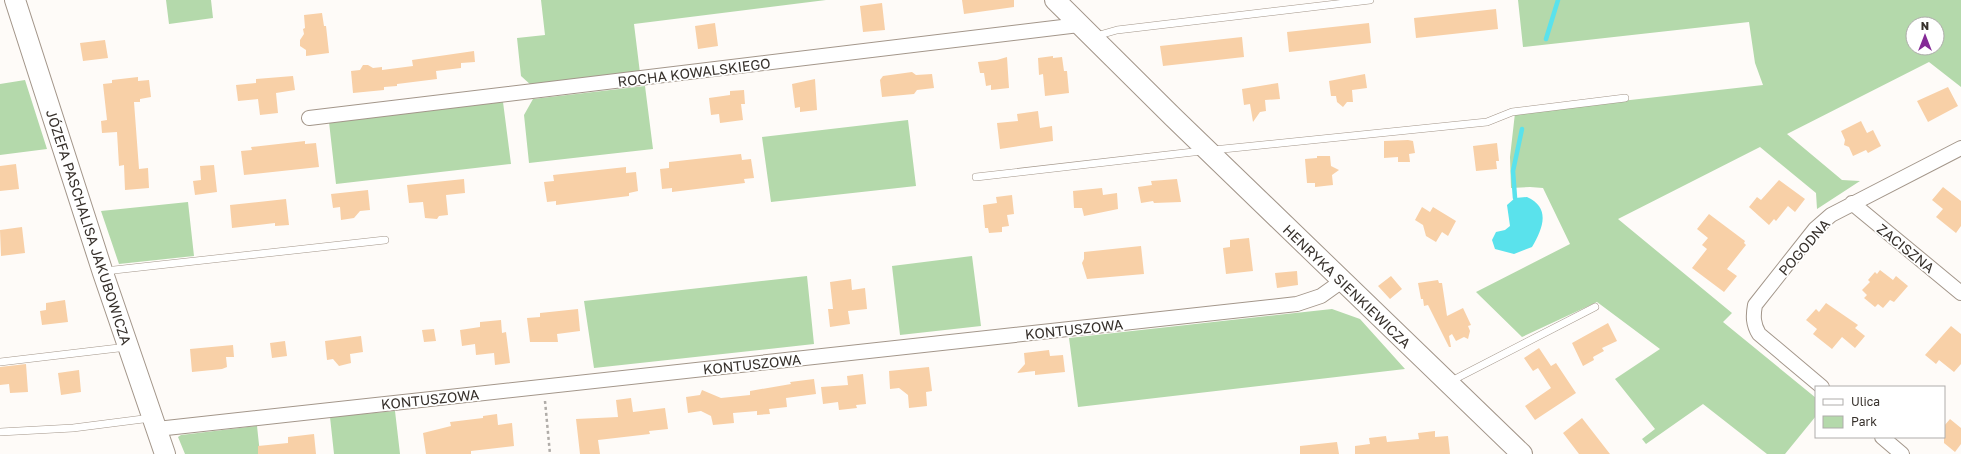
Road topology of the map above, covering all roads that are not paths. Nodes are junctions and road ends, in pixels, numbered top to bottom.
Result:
1 (15, 0) edge
2 (1370, 0) edge
3 (1059, 1) edge
4 (1086, 31) junction
5 (1625, 98) dead end
6 (309, 118) dead end
7 (1961, 148) edge
8 (1207, 150) junction
9 (976, 177) dead end
10 (1852, 203) junction
11 (385, 240) dead end
12 (103, 273) junction
13 (1342, 281) junction
14 (1961, 293) edge
15 (1595, 307) dead end
16 (128, 347) junction
17 (0, 362) edge
18 (1450, 385) junction
19 (1821, 386) edge
20 (155, 424) junction
21 (0, 432) edge
22 (1883, 438) edge
23 (165, 454) edge
24 (1522, 454) edge
25 (1902, 454) edge

1 - 12 street, JÓZEFA PASCHALISA JAKUBOWICZA
2 - 4 lane
3 - 4 street, HENRYKA SIENKIEWICZA
4 - 6 street, ROCHA KOWALSKIEGO
4 - 8 street, HENRYKA SIENKIEWICZA
5 - 8 lane
7 - 10 street, POGODNA
8 - 9 lane
8 - 13 street, HENRYKA SIENKIEWICZA
10 - 14 street, ZACISZNA
10 - 19 street, POGODNA
11 - 12 lane
12 - 16 street, JÓZEFA PASCHALISA JAKUBOWICZA
13 - 18 street, HENRYKA SIENKIEWICZA
13 - 20 street, KONTUSZOWA
15 - 18 lane
16 - 17 lane
16 - 20 street, JÓZEFA PASCHALISA JAKUBOWICZA
18 - 24 street, HENRYKA SIENKIEWICZA
20 - 21 lane
20 - 23 street, JÓZEFA PASCHALISA JAKUBOWICZA
22 - 25 street

